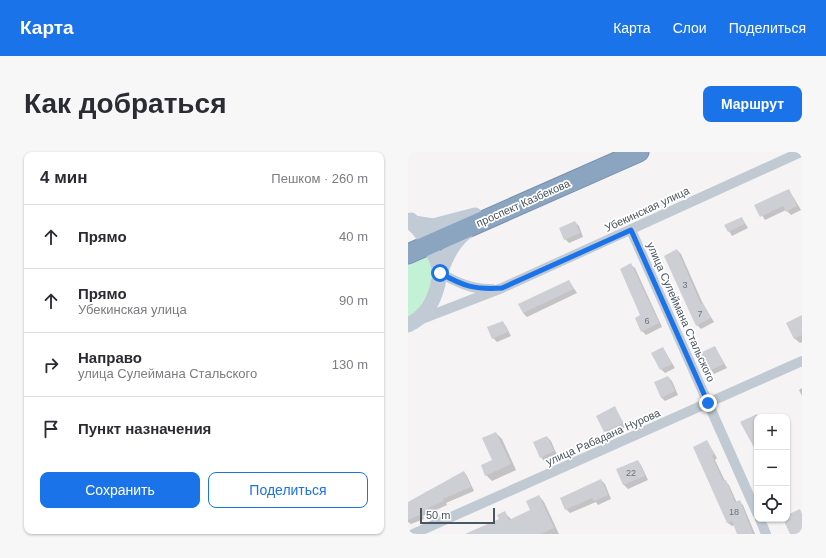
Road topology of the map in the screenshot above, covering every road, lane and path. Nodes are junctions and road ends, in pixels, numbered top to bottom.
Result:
1 (616, 152) edge
2 (639, 152) edge
3 (801, 152) edge
4 (476, 219) junction
5 (417, 229) edge
6 (631, 230) junction
7 (408, 245) edge
8 (408, 254) edge
9 (440, 273) junction
10 (502, 288) junction
11 (412, 323) edge
12 (802, 361) edge
13 (708, 403) junction
14 (754, 506) edge
15 (761, 522) edge
16 (413, 534) edge
17 (766, 534) edge

1 - 4 highway, проспект Казбекова
2 - 4 highway, проспект Казбекова
3 - 6 street, Убекинская улица
4 - 5 highway, проспект Казбекова
4 - 9 street
5 - 7 highway, проспект Казбекова
5 - 8 highway, проспект Казбекова
5 - 9 street
6 - 10 street, Убекинская улица
6 - 13 street, улица Сулеймана Стальского
9 - 10 street
9 - 11 street
10 - 11 street, Убекинская улица
12 - 13 street, улица Рабадана Нурова
13 - 14 street, улица Сулеймана Стальского
13 - 16 street, улица Рабадана Нурова
15 - 17 street

